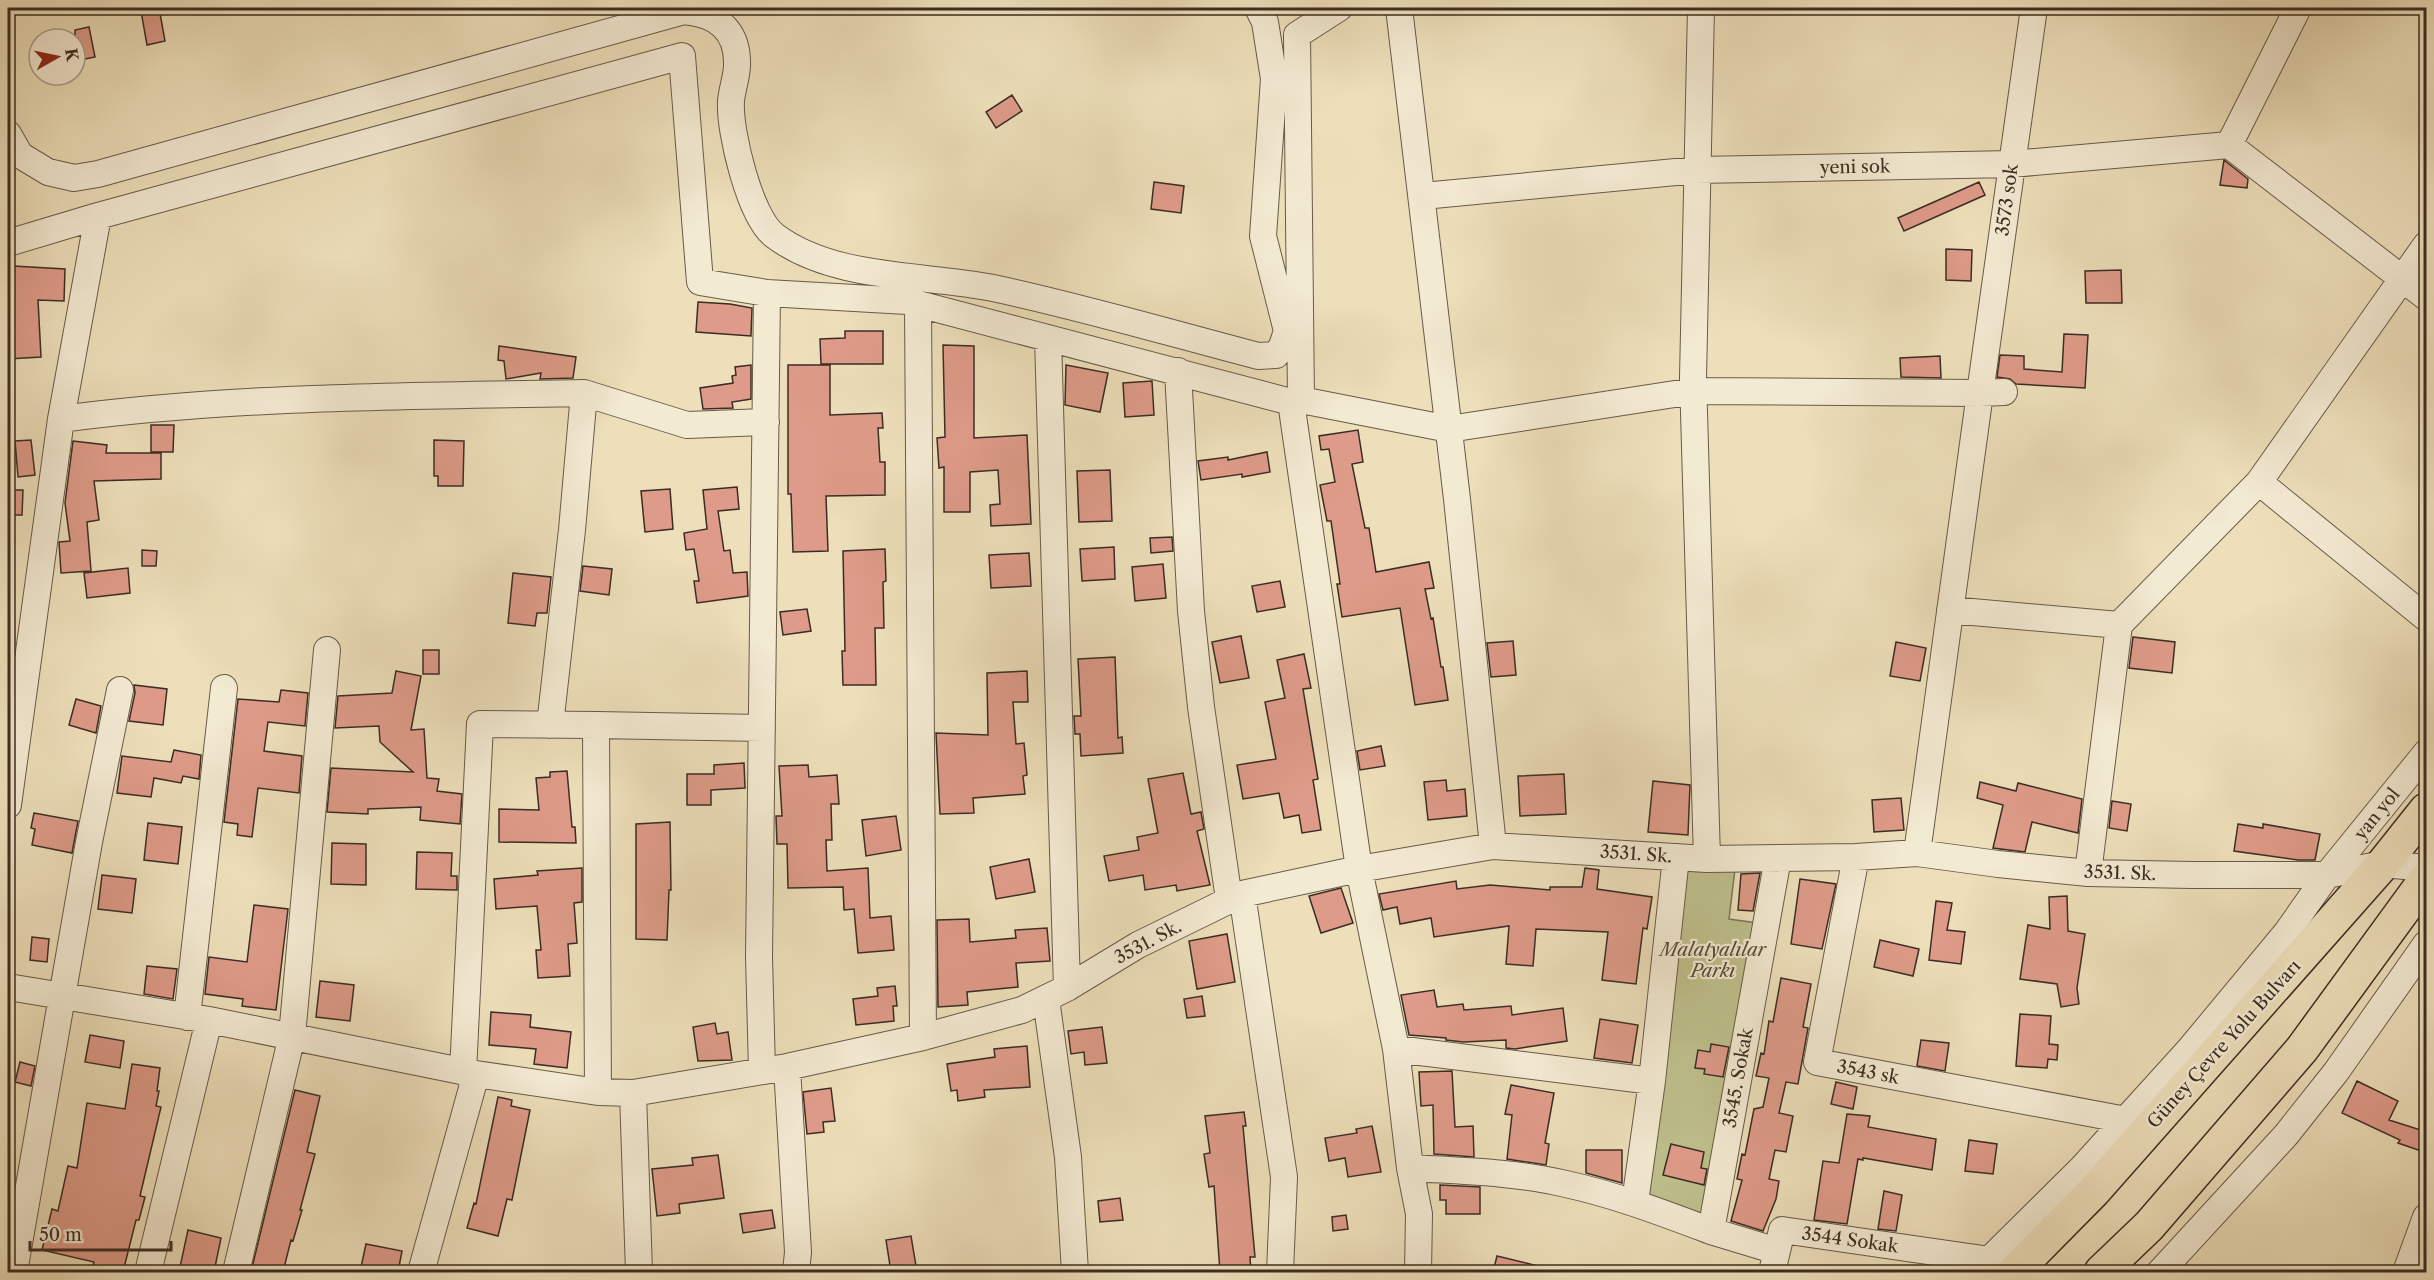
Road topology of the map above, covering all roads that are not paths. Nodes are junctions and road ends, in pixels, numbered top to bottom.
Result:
1 (1258, 8) edge
2 (1339, 8) edge
3 (1399, 8) edge
4 (1701, 8) edge
5 (2034, 8) edge
6 (2298, 8) edge
7 (8, 134) edge
8 (2229, 146) junction
9 (2012, 164) junction
10 (1698, 170) junction
11 (1423, 196) junction
12 (98, 216) junction
13 (8, 243) edge
14 (2427, 245) edge
15 (2402, 278) junction
16 (767, 293) junction
17 (2427, 297) edge
18 (918, 304) junction
19 (1048, 338) junction
20 (1178, 371) junction
21 (1694, 391) junction
22 (1992, 392) junction
23 (584, 393) junction
24 (1296, 401) junction
25 (61, 419) junction
26 (766, 422) junction
27 (1449, 429) junction
28 (2259, 482) junction
29 (1950, 610) junction
30 (2427, 618) edge
31 (2119, 625) junction
32 (327, 650) dead end
33 (224, 688) dead end
34 (120, 690) dead end
35 (596, 724) junction
36 (550, 725) junction
37 (762, 728) junction
38 (2427, 753) edge
39 (8, 805) edge
40 (2427, 810) edge
41 (1493, 846) junction
42 (1917, 853) junction
43 (1676, 857) junction
44 (1856, 857) junction
45 (1778, 858) junction
46 (1707, 859) junction
47 (2384, 864) junction
48 (2427, 868) edge
49 (1359, 869) junction
50 (2088, 873) junction
51 (2326, 875) junction
52 (2427, 879) edge
53 (1236, 897) junction
54 (2427, 944) edge
55 (8, 987) edge
56 (1056, 994) junction
57 (61, 997) junction
58 (198, 1019) junction
59 (292, 1036) junction
60 (922, 1037) junction
61 (1396, 1049) junction
62 (787, 1067) junction
63 (762, 1071) junction
64 (470, 1073) junction
65 (1652, 1080) junction
66 (598, 1092) junction
67 (633, 1093) junction
68 (2126, 1120) junction
69 (1410, 1168) junction
70 (1635, 1202) junction
71 (2427, 1217) edge
72 (1711, 1231) junction
73 (1777, 1251) edge
74 (1994, 1268) edge
75 (14, 1272) edge
76 (148, 1272) edge
77 (236, 1272) edge
78 (421, 1272) edge
79 (639, 1272) edge
80 (796, 1272) edge
81 (1075, 1272) edge
82 (1280, 1272) edge
83 (1418, 1272) edge
84 (2101, 1272) edge
85 (2160, 1272) edge
86 (2406, 1272) edge

1 - 7 street
2 - 24 street
3 - 11 street
4 - 10 street
5 - 9 street, 3573 sok
6 - 8 street
8 - 9 street, yeni sok
8 - 15 street
9 - 10 street, yeni sok
9 - 22 street, 3573 sok
10 - 11 street, yeni sok
10 - 21 street
11 - 27 street
12 - 13 street
12 - 16 street
12 - 25 street
14 - 15 street
15 - 17 street
15 - 28 street
16 - 18 street
16 - 26 street
18 - 19 street
18 - 60 street
19 - 20 street
19 - 56 street
20 - 24 street
20 - 53 street
21 - 22 street
21 - 27 street
21 - 46 street
22 - 29 street, 3573 sok
23 - 25 street
23 - 26 street
23 - 36 street
24 - 27 street
24 - 49 street
25 - 39 street
26 - 37 street
27 - 41 street
28 - 30 street
28 - 31 street
29 - 31 street
29 - 42 street, 3573 sok
31 - 50 street
32 - 59 street
33 - 58 street
34 - 57 street
35 - 36 street
35 - 37 street
35 - 66 street
36 - 64 street
37 - 63 street
38 - 51 street, yan yol
40 - 47 highway, Güney Çevre Yolu Bulvarı
41 - 43 street, 3531. Sk.
41 - 49 street, 3531. Sk.
42 - 44 street, 3531. Sk.
42 - 50 street, 3531. Sk.
43 - 46 street, 3531. Sk.
43 - 65 street
44 - 45 street, 3531. Sk.
44 - 68 street, 3543 sk
45 - 46 street, 3531. Sk.
45 - 72 street, 3545. Sokak
47 - 48 street, 3531. Sk.
47 - 51 street, 3531. Sk.
47 - 74 highway, Güney Çevre Yolu Bulvarı
49 - 53 street, 3531. Sk.
49 - 61 street
50 - 51 street, 3531. Sk.
51 - 68 street, yan yol
52 - 84 highway
53 - 56 street, 3531. Sk.
53 - 82 street
54 - 85 street
55 - 57 street, 3531. Sk.
56 - 60 street, 3531. Sk.
56 - 81 street
57 - 58 street, 3531. Sk.
57 - 75 street
58 - 59 street, 3531. Sk.
58 - 76 street
59 - 64 street, 3531. Sk.
59 - 77 street
60 - 62 street, 3531. Sk.
61 - 65 street
61 - 69 street
62 - 63 street, 3531. Sk.
62 - 80 street
63 - 67 street, 3531. Sk.
64 - 66 street, 3531. Sk.
64 - 78 street
65 - 70 street
66 - 67 street, 3531. Sk.
67 - 79 street
68 - 74 street, yan yol
69 - 70 street
69 - 83 street
70 - 72 street
71 - 86 street
72 - 73 street
73 - 74 street, 3544 Sokak

